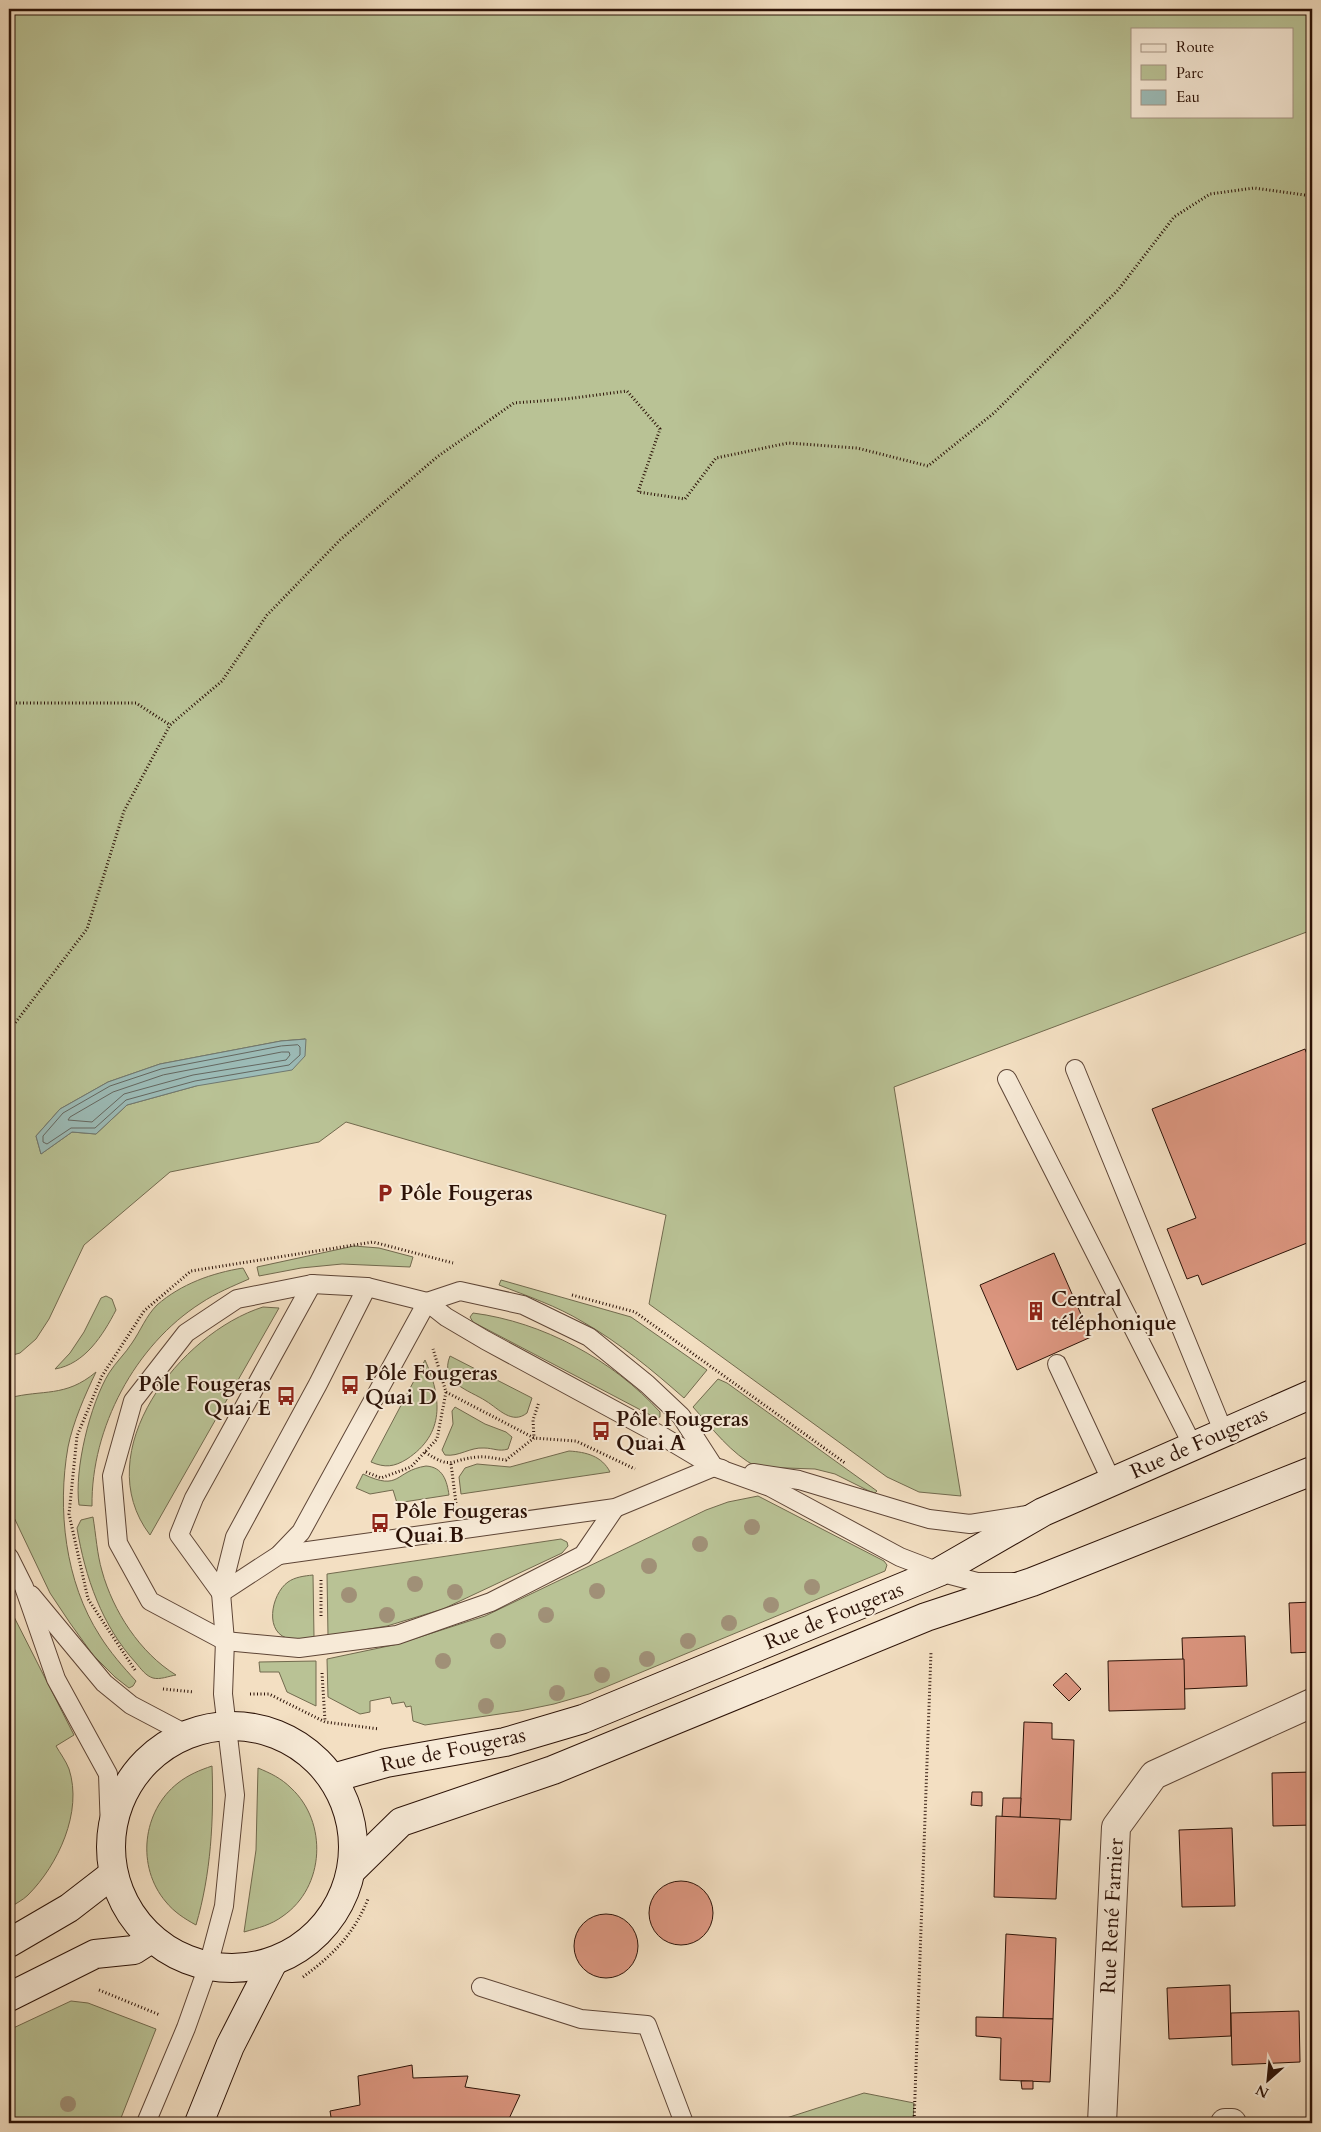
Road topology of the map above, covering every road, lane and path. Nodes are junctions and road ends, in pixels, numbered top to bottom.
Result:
1 (1312, 196) edge
2 (9, 703) edge
3 (170, 725) junction
4 (9, 1031) edge
5 (1075, 1069) dead end
6 (1007, 1079) dead end
7 (312, 1284) junction
8 (367, 1287) junction
9 (427, 1302) junction
10 (433, 1348) dead end
11 (1057, 1364) dead end
12 (446, 1392) junction
13 (1312, 1394) edge
14 (541, 1396) dead end
15 (1224, 1432) junction
16 (534, 1438) junction
17 (1192, 1446) junction
18 (425, 1452) junction
19 (451, 1464) junction
20 (714, 1467) junction
21 (359, 1469) dead end
22 (636, 1470) dead end
23 (1312, 1472) edge
24 (1112, 1482) junction
25 (456, 1504) dead end
26 (616, 1508) junction
27 (1043, 1512) junction
28 (321, 1549) junction
29 (279, 1555) junction
30 (9, 1557) edge
31 (939, 1572) junction
32 (1032, 1582) junction
33 (24, 1587) junction
34 (221, 1593) junction
35 (225, 1641) junction
36 (321, 1646) junction
37 (931, 1648) dead end
38 (158, 1688) dead end
39 (223, 1694) junction
40 (1312, 1704) edge
41 (325, 1722) junction
42 (228, 1724) junction
43 (384, 1730) dead end
44 (186, 1734) junction
45 (333, 1778) junction
46 (110, 1831) junction
47 (353, 1868) junction
48 (113, 1874) junction
49 (152, 1938) junction
50 (9, 1943) edge
51 (273, 1962) junction
52 (208, 1966) junction
53 (480, 1987) dead end
54 (96, 1990) dead end
55 (9, 1997) edge
56 (163, 2016) dead end
57 (146, 2123) edge
58 (199, 2123) edge
59 (684, 2123) edge
60 (914, 2123) edge
61 (1102, 2123) edge
62 (1225, 2123) edge
63 (1232, 2123) edge

1 - 3 path
2 - 3 path
3 - 4 path
5 - 15 lane
6 - 17 lane
7 - 8 lane
7 - 34 lane
7 - 35 lane
8 - 9 lane
8 - 34 lane
9 - 20 lane
9 - 20 lane
9 - 29 lane
10 - 12 path
11 - 24 lane
12 - 16 path
12 - 18 path
13 - 15 main road, Rue de Fougeras
14 - 16 path
15 - 17 main road, Rue de Fougeras
16 - 19 path
16 - 22 path
17 - 24 main road, Rue de Fougeras
18 - 19 path
18 - 21 path
19 - 25 path
20 - 26 lane
20 - 27 lane
20 - 31 lane
23 - 32 main road, Rue de Fougeras
24 - 27 main road, Rue de Fougeras
26 - 28 lane
26 - 36 lane
27 - 31 main road, Rue de Fougeras
28 - 29 lane
28 - 36 path
29 - 34 lane
30 - 33 lane
31 - 32 lane
31 - 45 main road, Rue de Fougeras
32 - 47 main road, Rue de Fougeras
33 - 44 lane
33 - 46 lane
34 - 35 lane
35 - 36 lane
35 - 39 lane
36 - 41 path
37 - 60 path
38 - 39 path
39 - 41 path
39 - 42 lane
40 - 61 main road, Rue René Farnier
41 - 43 path
42 - 44 main road
42 - 45 main road
42 - 52 lane
44 - 46 main road
45 - 47 main road
46 - 48 main road
47 - 51 main road
48 - 49 main road
48 - 50 main road
49 - 52 main road
49 - 55 main road
51 - 52 main road
51 - 58 main road
52 - 57 lane
53 - 59 lane
54 - 56 path
62 - 63 main road

